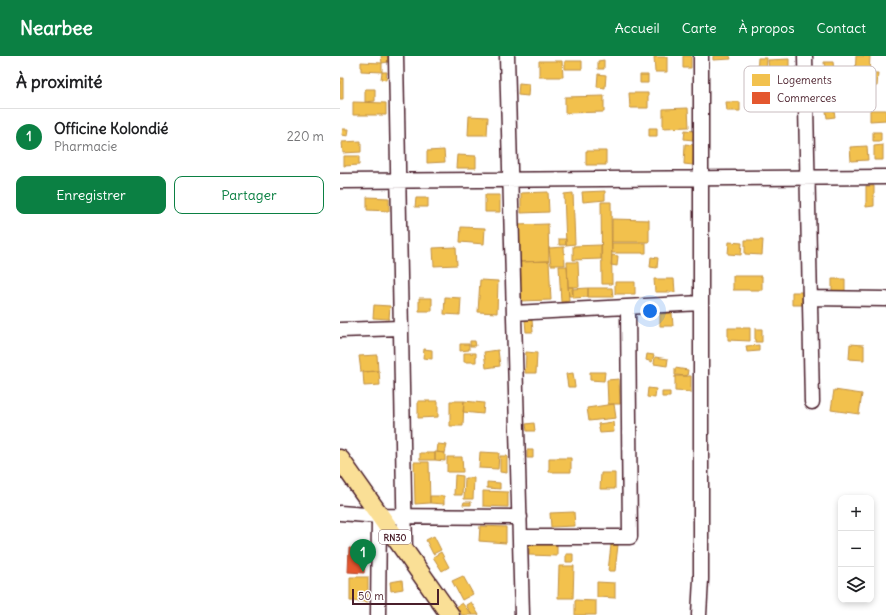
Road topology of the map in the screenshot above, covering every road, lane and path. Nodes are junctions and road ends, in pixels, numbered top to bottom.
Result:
1 (396, 56) edge
2 (507, 56) edge
3 (701, 56) edge
4 (806, 56) edge
5 (806, 66) edge
6 (807, 112) edge
7 (886, 177) edge
8 (701, 178) junction
9 (808, 178) junction
10 (510, 180) junction
11 (340, 181) edge
12 (398, 181) junction
13 (810, 298) junction
14 (886, 299) edge
15 (701, 303) junction
16 (628, 307) junction
17 (514, 313) junction
18 (400, 328) junction
19 (340, 330) edge
20 (812, 402) dead end
21 (340, 459) edge
22 (340, 513) edge
23 (379, 516) junction
24 (404, 516) junction
25 (520, 517) junction
26 (520, 538) junction
27 (405, 552) junction
28 (378, 615) edge
29 (450, 615) edge
30 (522, 615) edge
31 (699, 615) edge

1 - 12 street
2 - 10 street
3 - 8 street
4 - 5 street
6 - 9 street
7 - 9 street
8 - 9 street
8 - 10 street
8 - 15 street
9 - 13 street
10 - 12 street
10 - 17 street
11 - 12 street
12 - 18 street
13 - 14 street
13 - 20 street
15 - 16 street
15 - 31 street
16 - 17 street
16 - 26 street
17 - 25 street
18 - 19 street
18 - 24 street
21 - 23 main road, RN30
22 - 23 street
23 - 24 street
23 - 27 main road, RN30
23 - 28 street
24 - 25 street
24 - 27 street
25 - 26 street
26 - 30 street
27 - 29 main road, RN30

